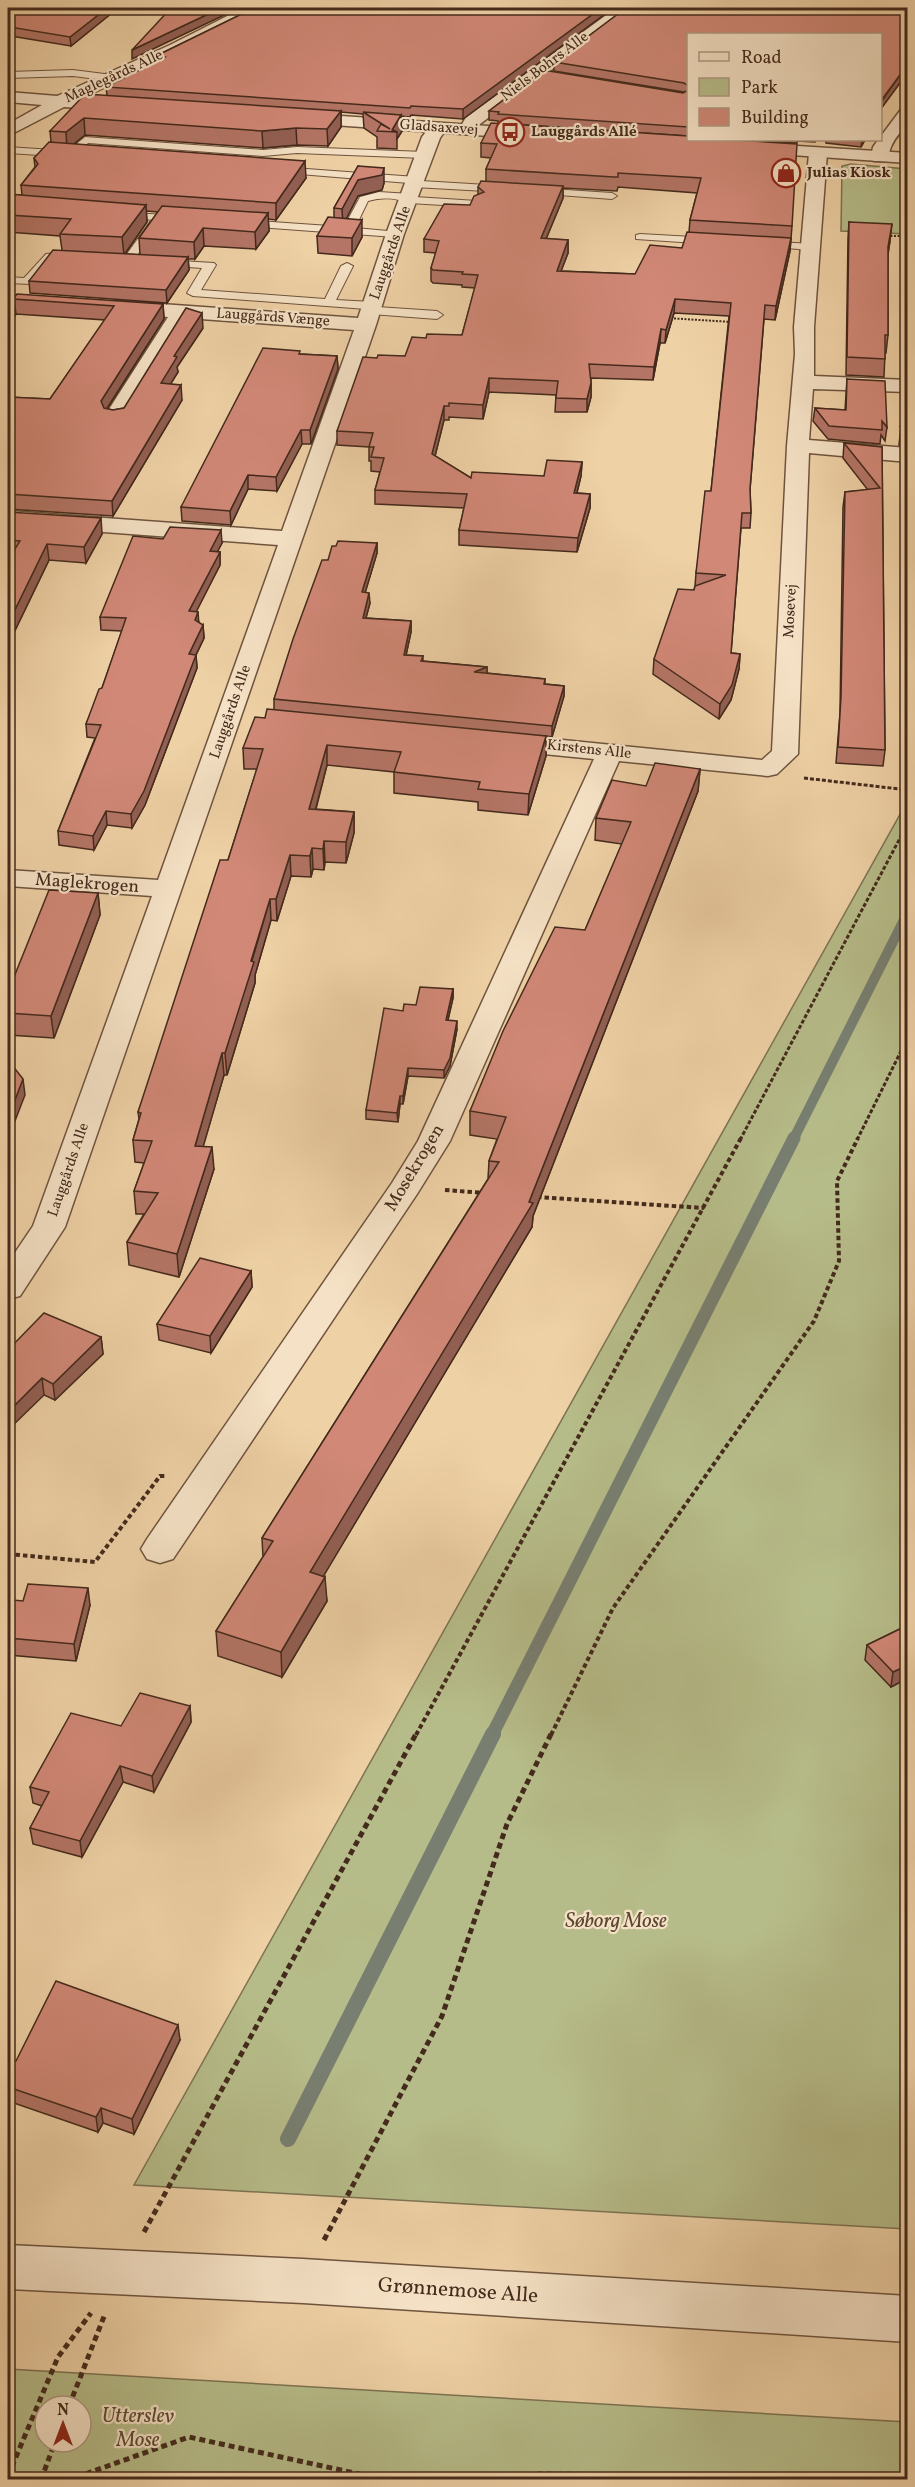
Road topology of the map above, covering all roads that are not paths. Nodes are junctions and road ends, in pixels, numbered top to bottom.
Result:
1 (254, 8) edge
2 (625, 8) edge
3 (8, 75) edge
4 (112, 78) junction
5 (8, 97) edge
6 (61, 101) junction
7 (132, 107) edge
8 (908, 112) edge
9 (282, 117) edge
10 (438, 128) junction
11 (468, 130) junction
12 (8, 131) edge
13 (545, 134) edge
14 (739, 147) edge
15 (8, 150) edge
16 (818, 153) junction
17 (71, 154) junction
18 (83, 155) edge
19 (880, 157) junction
20 (908, 158) edge
21 (261, 169) edge
22 (508, 178) edge
23 (415, 181) junction
24 (612, 196) edge
25 (477, 204) edge
26 (102, 213) edge
27 (159, 217) junction
28 (195, 220) edge
29 (230, 222) edge
30 (348, 230) junction
31 (395, 234) junction
32 (640, 237) dead end
33 (719, 242) edge
34 (753, 244) edge
35 (810, 247) junction
36 (72, 257) edge
37 (346, 266) edge
38 (8, 280) edge
39 (329, 303) junction
40 (100, 306) edge
41 (181, 312) junction
42 (370, 313) junction
43 (437, 315) dead end
44 (804, 382) junction
45 (908, 386) edge
46 (116, 417) edge
47 (798, 446) junction
48 (908, 455) edge
49 (8, 518) edge
50 (291, 539) junction
51 (480, 740) edge
52 (610, 752) junction
53 (768, 768) joint
54 (8, 878) edge
55 (167, 889) junction
56 (8, 1288) edge
57 (160, 1549) dead end
58 (8, 2267) edge
59 (908, 2319) edge

1 - 4 street, Maglegårds Alle
2 - 11 street, Niels Bohrs Alle
3 - 4 lane
4 - 6 street, Maglegårds Alle
5 - 6 street
6 - 7 street
6 - 12 street, Maglegårds Alle
8 - 19 street
9 - 10 street, Gladsaxevej
10 - 11 street, Gladsaxevej
10 - 23 street, Lauggårds Alle
11 - 13 street, Gladsaxevej
14 - 16 street
15 - 17 lane
16 - 19 street
16 - 35 street, Mosevej
17 - 18 lane
17 - 23 lane
19 - 20 street
21 - 23 lane
22 - 23 lane
23 - 24 lane
23 - 25 lane
23 - 30 lane
23 - 31 street, Lauggårds Alle
26 - 27 lane
27 - 28 lane
27 - 39 lane
29 - 30 lane
30 - 31 lane
31 - 42 street, Lauggårds Alle
32 - 33 lane
34 - 35 lane
35 - 44 street, Mosevej
36 - 38 lane
37 - 39 lane
39 - 42 lane
40 - 41 street, Lauggårds Vænge
41 - 42 street, Lauggårds Vænge
41 - 46 street
42 - 43 lane
42 - 50 street, Lauggårds Alle
44 - 45 street
44 - 47 street, Mosevej
47 - 48 street
47 - 53 street, Mosevej
49 - 50 street
50 - 55 street, Lauggårds Alle
51 - 52 street, Kirstens Alle
52 - 53 street, Kirstens Alle
52 - 57 street, Mosekrogen
54 - 55 street, Maglekrogen
55 - 56 street, Lauggårds Alle
58 - 59 street, Grønnemose Alle

